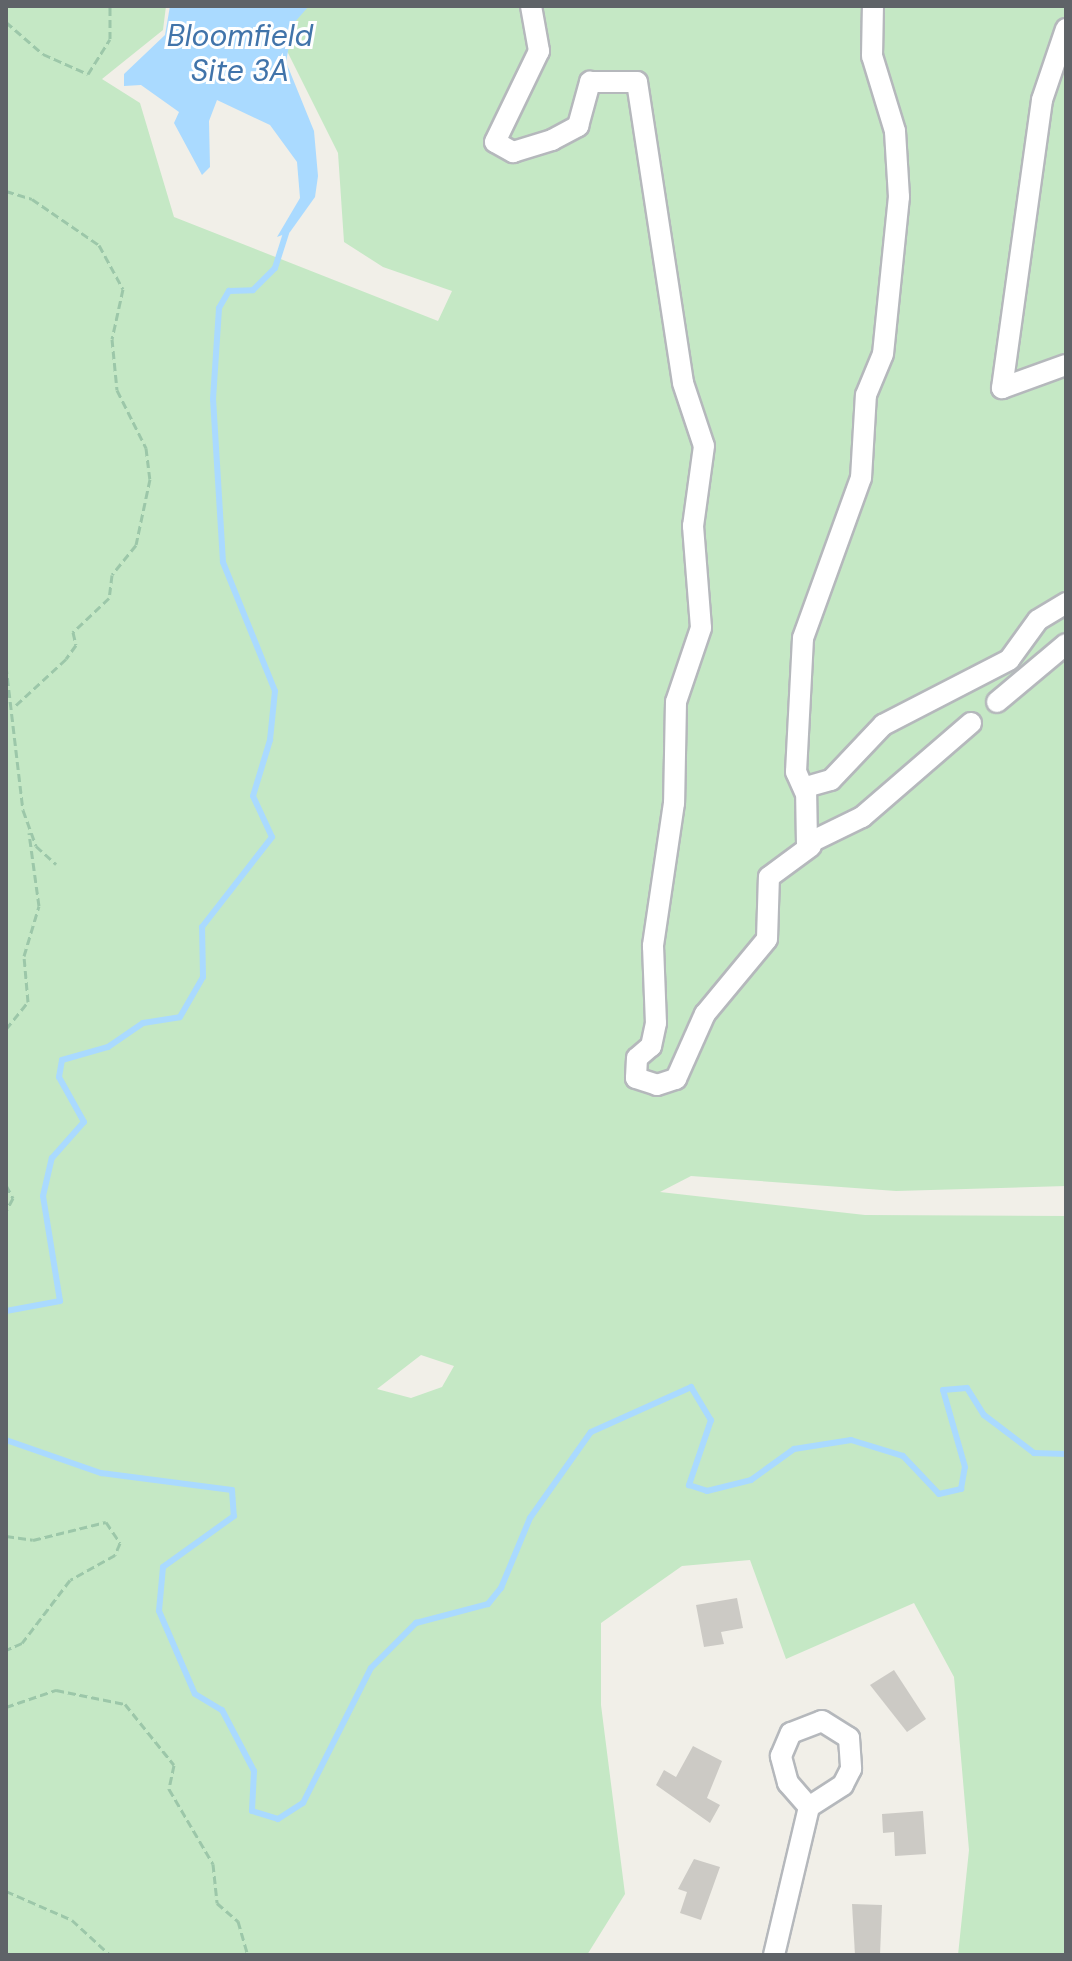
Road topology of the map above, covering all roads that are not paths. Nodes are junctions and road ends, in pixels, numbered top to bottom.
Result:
1 (531, 6) edge
2 (873, 6) edge
3 (1066, 29) edge
4 (1066, 365) edge
5 (1066, 603) edge
6 (1066, 644) edge
7 (997, 702) dead end
8 (971, 723) dead end
9 (805, 792) junction
10 (811, 846) junction
11 (809, 1807) dead end
12 (774, 1955) edge

1 - 10 street
2 - 9 street
3 - 4 street
5 - 9 street
6 - 7 street
8 - 10 street
9 - 10 street
11 - 12 street

